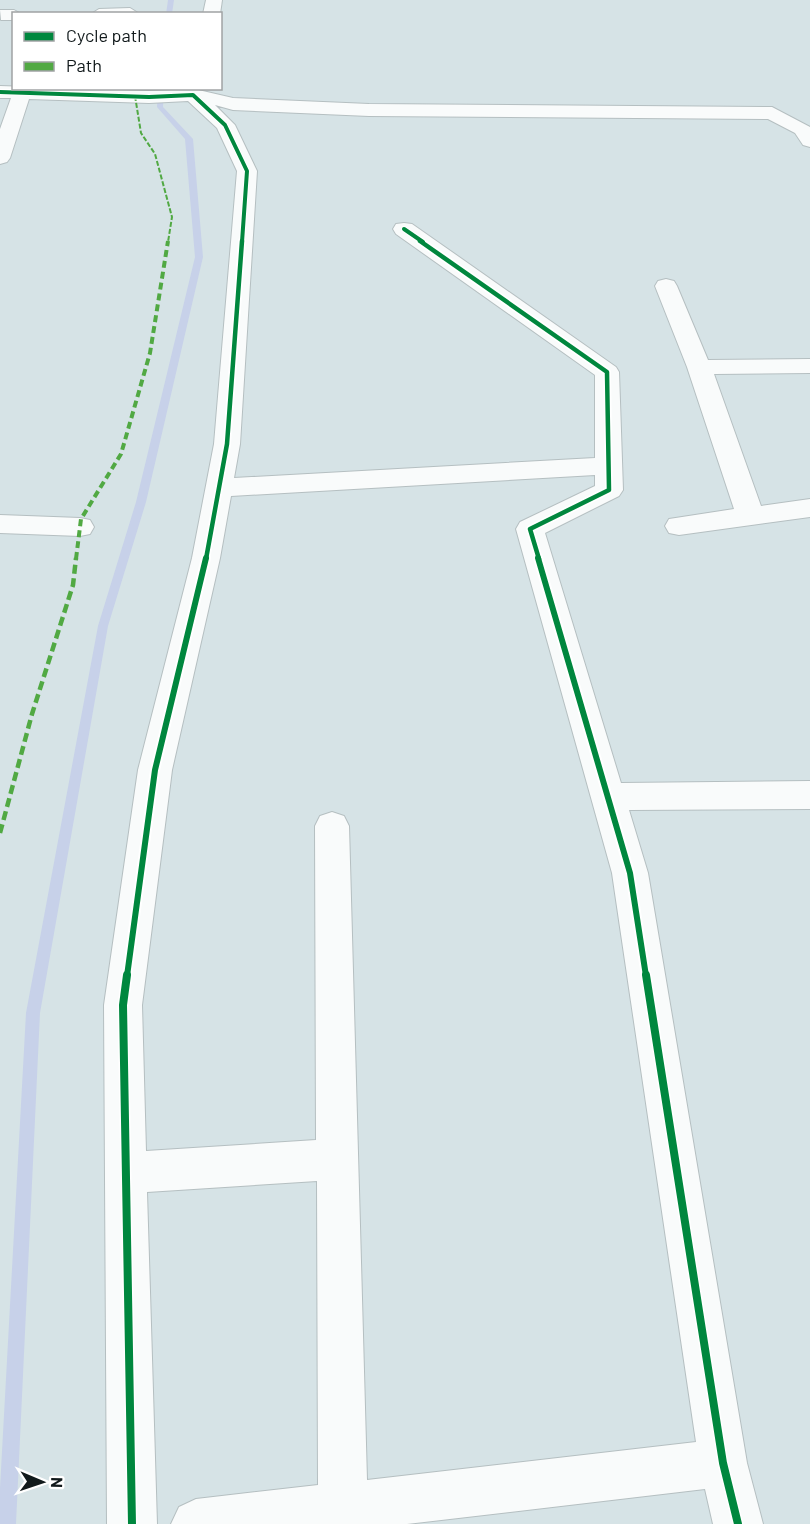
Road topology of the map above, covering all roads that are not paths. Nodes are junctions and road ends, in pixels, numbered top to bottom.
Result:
1 (0, 92) edge
2 (115, 92) edge
3 (22, 93) junction
4 (193, 93) edge
5 (810, 141) edge
6 (0, 158) edge
7 (404, 229) dead end
8 (666, 286) dead end
9 (810, 366) edge
10 (699, 367) junction
11 (609, 466) junction
12 (219, 488) junction
13 (810, 508) edge
14 (750, 515) junction
15 (0, 524) edge
16 (679, 526) dead end
17 (80, 527) dead end
18 (810, 795) edge
19 (608, 797) junction
20 (332, 826) dead end
21 (337, 1159) junction
22 (126, 1173) junction
23 (723, 1463) junction
24 (343, 1507) junction
25 (132, 1524) edge
26 (196, 1524) edge
27 (738, 1524) edge

1 - 3 street
2 - 3 street
2 - 4 street
3 - 6 street
4 - 5 street
4 - 12 street
7 - 11 street
8 - 10 street
9 - 10 street
10 - 14 street
11 - 12 street
11 - 19 street
12 - 22 street
13 - 14 street
14 - 16 street
15 - 17 street
18 - 19 street
19 - 23 street
20 - 21 street
21 - 22 street
21 - 24 street
22 - 25 street
23 - 24 street
23 - 27 street
24 - 26 street

